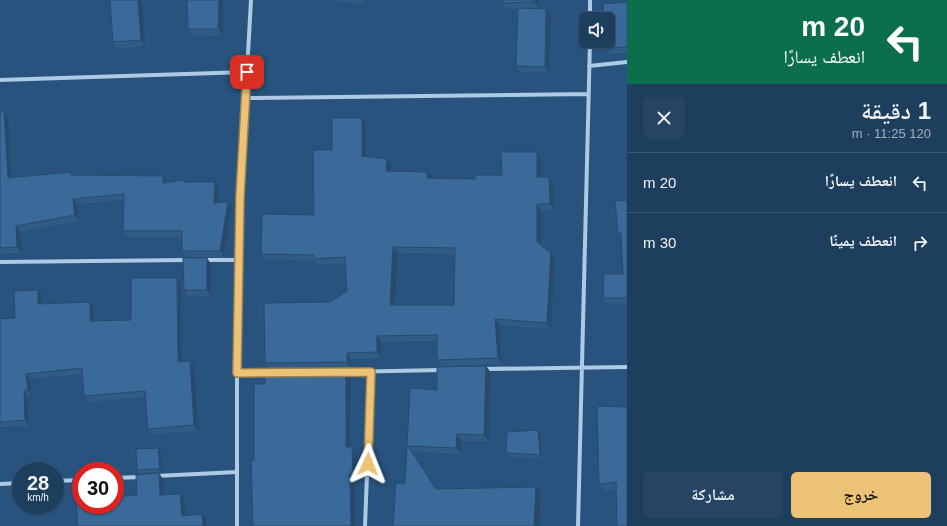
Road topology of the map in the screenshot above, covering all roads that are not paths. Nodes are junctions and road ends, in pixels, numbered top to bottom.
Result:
1 (251, 0) edge
2 (590, 0) edge
3 (590, 12) edge
4 (590, 48) edge
5 (627, 62) edge
6 (589, 66) junction
7 (247, 72) junction
8 (0, 80) edge
9 (588, 94) junction
10 (246, 98) junction
11 (192, 260) edge
12 (200, 260) edge
13 (239, 260) junction
14 (0, 262) edge
15 (581, 367) junction
16 (627, 367) edge
17 (480, 369) edge
18 (449, 370) edge
19 (339, 372) edge
20 (371, 372) junction
21 (237, 373) junction
22 (276, 373) edge
23 (237, 472) junction
24 (146, 476) edge
25 (153, 476) edge
26 (124, 477) edge
27 (12, 483) edge
28 (0, 484) edge
29 (238, 526) edge
30 (365, 526) edge
31 (578, 526) edge

1 - 7 street
2 - 3 street
4 - 6 street
5 - 6 street
6 - 9 street
7 - 8 street
7 - 10 street
9 - 10 street
9 - 15 street
10 - 13 street
11 - 14 street
12 - 13 street
13 - 21 street
15 - 16 street
15 - 17 street
15 - 31 street
18 - 20 street
19 - 20 street
20 - 30 street
21 - 22 street
21 - 23 street
23 - 25 street
23 - 29 street
24 - 26 street
27 - 28 street

